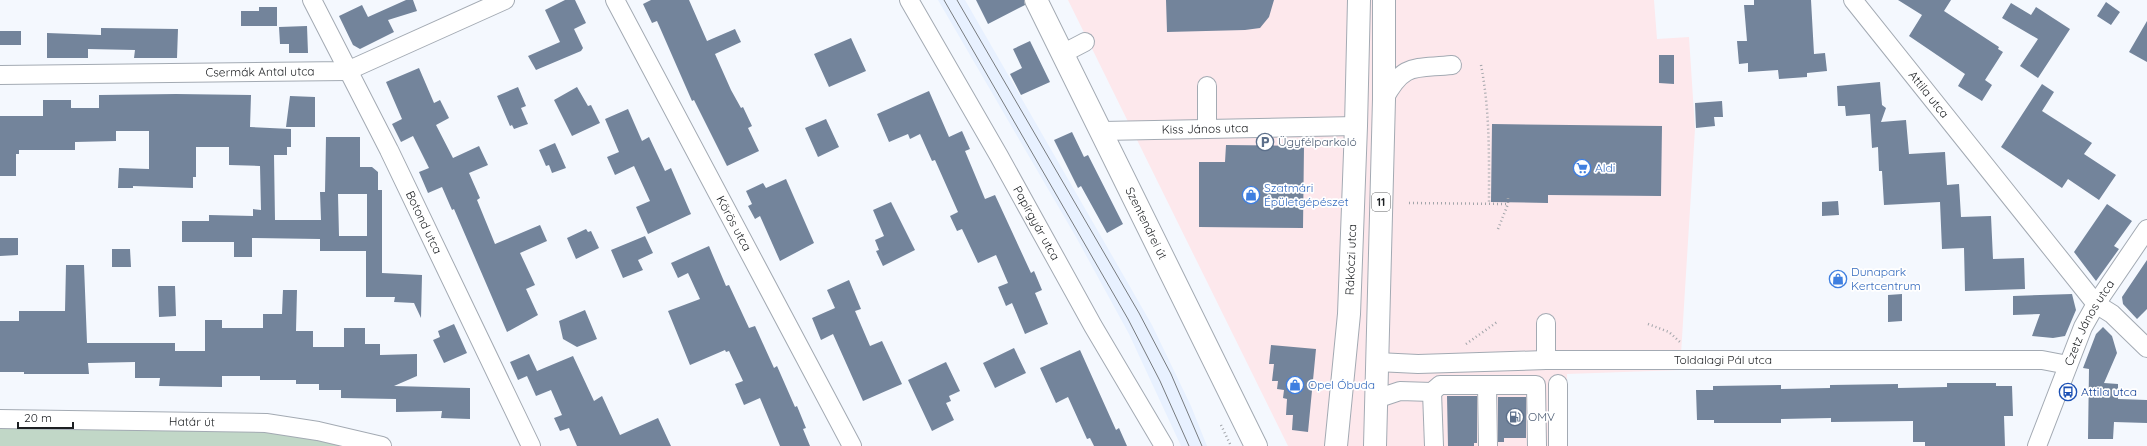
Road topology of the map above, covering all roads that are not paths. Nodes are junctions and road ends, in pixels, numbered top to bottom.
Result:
1 (312, 0) edge
2 (505, 0) edge
3 (615, 0) edge
4 (909, 0) edge
5 (1036, 0) edge
6 (1359, 0) edge
7 (1384, 0) edge
8 (1853, 0) edge
9 (1086, 42) dead end
10 (1062, 54) junction
11 (1452, 65) dead end
12 (347, 71) junction
13 (0, 75) edge
14 (1207, 86) dead end
15 (1384, 99) junction
16 (1356, 126) junction
17 (1207, 129) junction
18 (1102, 131) junction
19 (2147, 229) edge
20 (2096, 304) junction
21 (1546, 323) dead end
22 (2147, 348) edge
23 (1546, 360) junction
24 (1377, 362) junction
25 (2068, 365) junction
26 (1487, 384) junction
27 (1558, 384) dead end
28 (1432, 392) junction
29 (1376, 399) junction
30 (0, 419) edge
31 (382, 446) edge
32 (531, 446) edge
33 (852, 446) edge
34 (1164, 446) edge
35 (1256, 446) edge
36 (1336, 446) edge
37 (1374, 446) edge
38 (1434, 446) edge
39 (1488, 446) edge
40 (1536, 446) edge
41 (1558, 446) edge
42 (2037, 446) edge

1 - 12 street, Botond utca
2 - 12 street, Csermák Antal utca
3 - 33 street, Körös utca
4 - 34 street, Papírgyár utca
5 - 10 main road, Szentendrei út
6 - 16 main road, Rákóczi utca
7 - 15 main road, 11
8 - 20 street, Attila utca
9 - 10 street
10 - 18 main road, Szentendrei út
11 - 15 street
12 - 13 street, Csermák Antal utca
12 - 32 street, Botond utca
14 - 17 street
15 - 24 main road, 11
16 - 17 street, Kiss János utca
16 - 36 main road, Rákóczi utca
17 - 18 street, Kiss János utca
18 - 35 main road, Szentendrei út
19 - 20 street, Czetz János utca
20 - 22 street, Attila utca
20 - 25 street, Czetz János utca
21 - 23 street
23 - 24 street, Toldalagi Pál utca
23 - 25 street, Toldalagi Pál utca
24 - 29 main road, 11
25 - 42 street, Czetz János utca
26 - 28 street
26 - 39 street
26 - 40 street
27 - 41 street
28 - 29 street
28 - 38 street
29 - 37 main road, 11
30 - 31 street, Határ út

